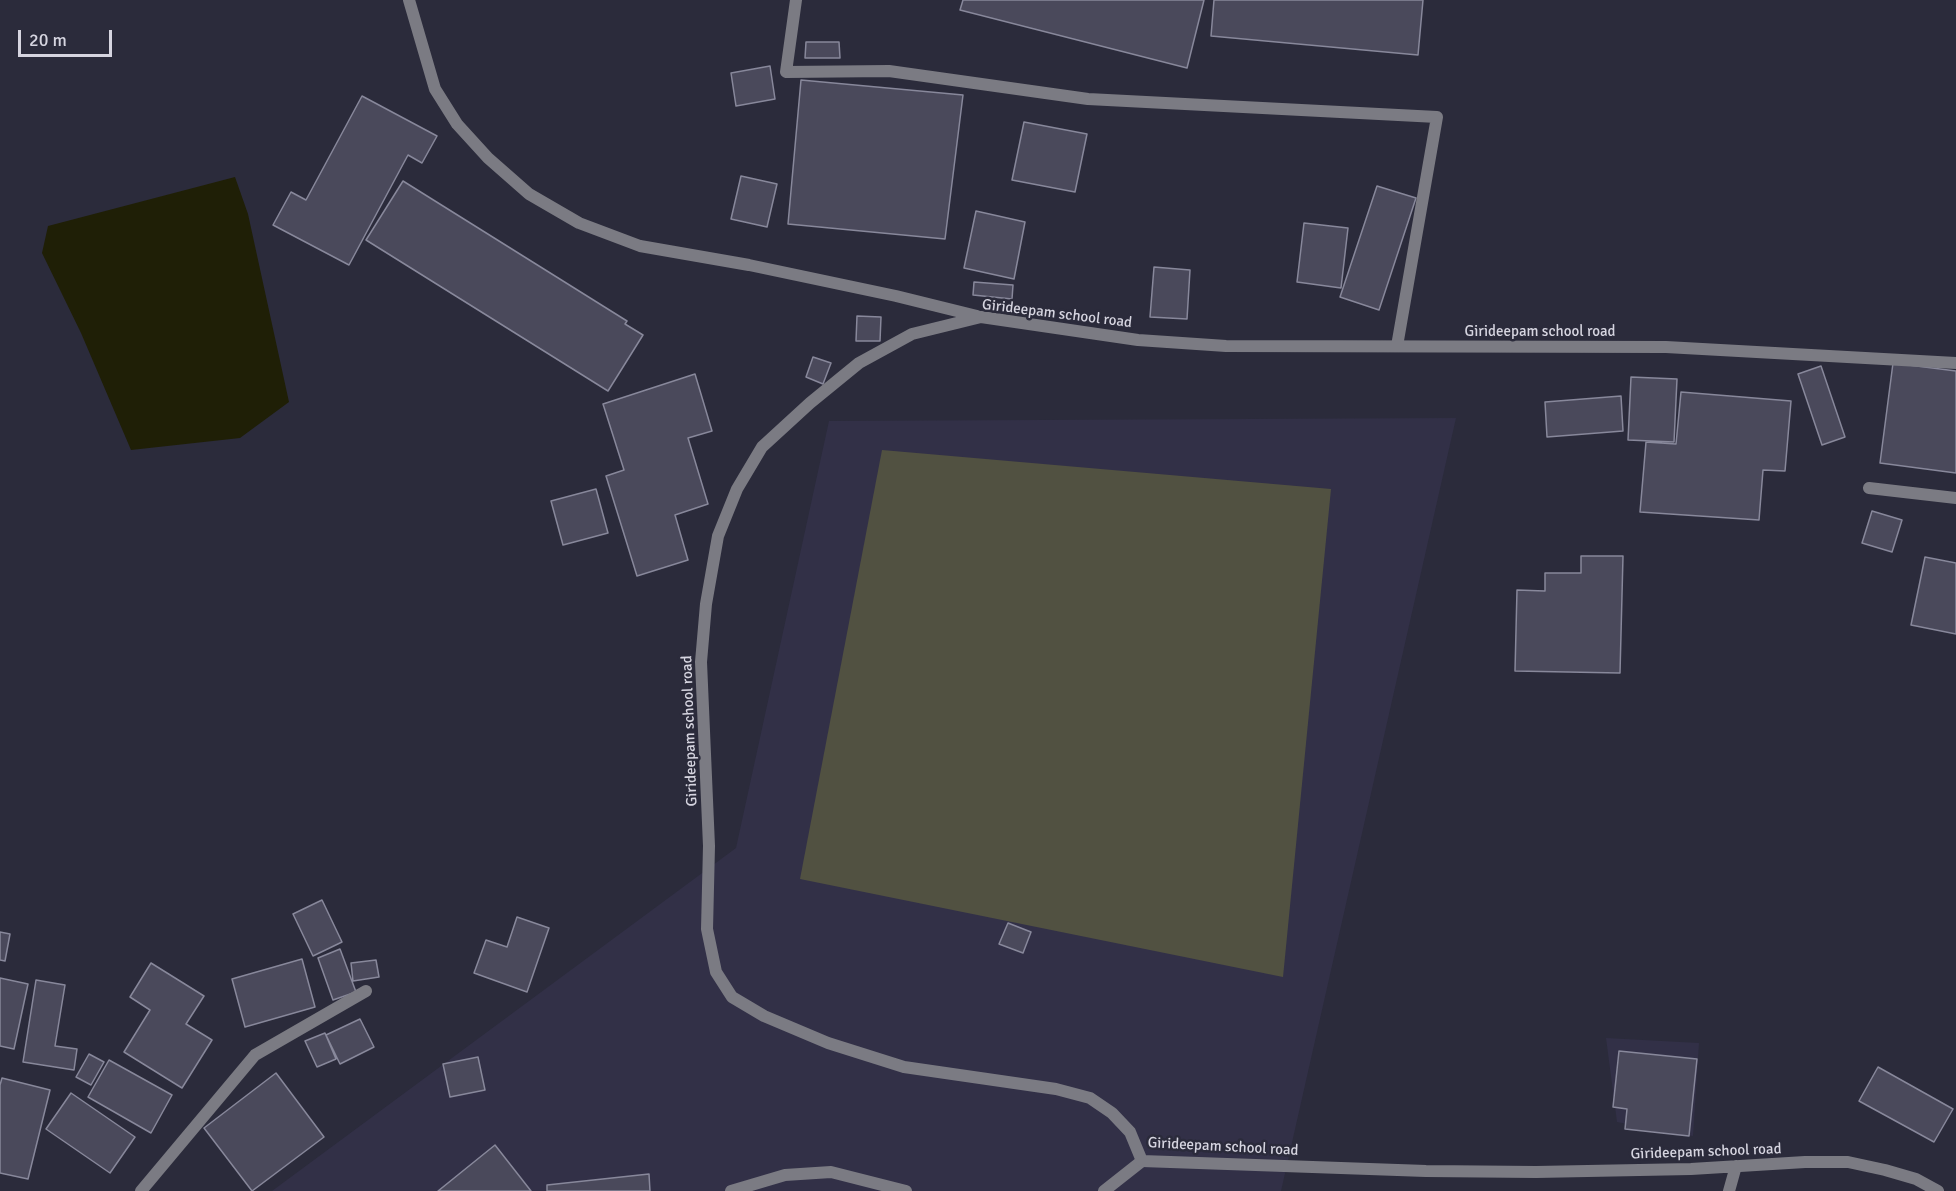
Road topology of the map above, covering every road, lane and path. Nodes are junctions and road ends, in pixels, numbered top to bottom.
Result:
1 (409, 0) edge
2 (796, 0) edge
3 (981, 317) junction
4 (1397, 346) junction
5 (1956, 363) edge
6 (1869, 488) dead end
7 (1956, 498) edge
8 (366, 991) dead end
9 (1142, 1161) junction
10 (1736, 1166) junction
11 (141, 1191) edge
12 (731, 1191) edge
13 (906, 1191) edge
14 (1104, 1191) edge
15 (1729, 1191) edge
16 (1938, 1191) edge

1 - 3 street
2 - 4 street
3 - 4 street, Girideepam school road
3 - 9 street, Girideepam school road
4 - 5 street, Girideepam school road
6 - 7 street
8 - 11 street
9 - 10 street, Girideepam school road
9 - 14 street
10 - 15 street
10 - 16 street, Girideepam school road
12 - 13 street

